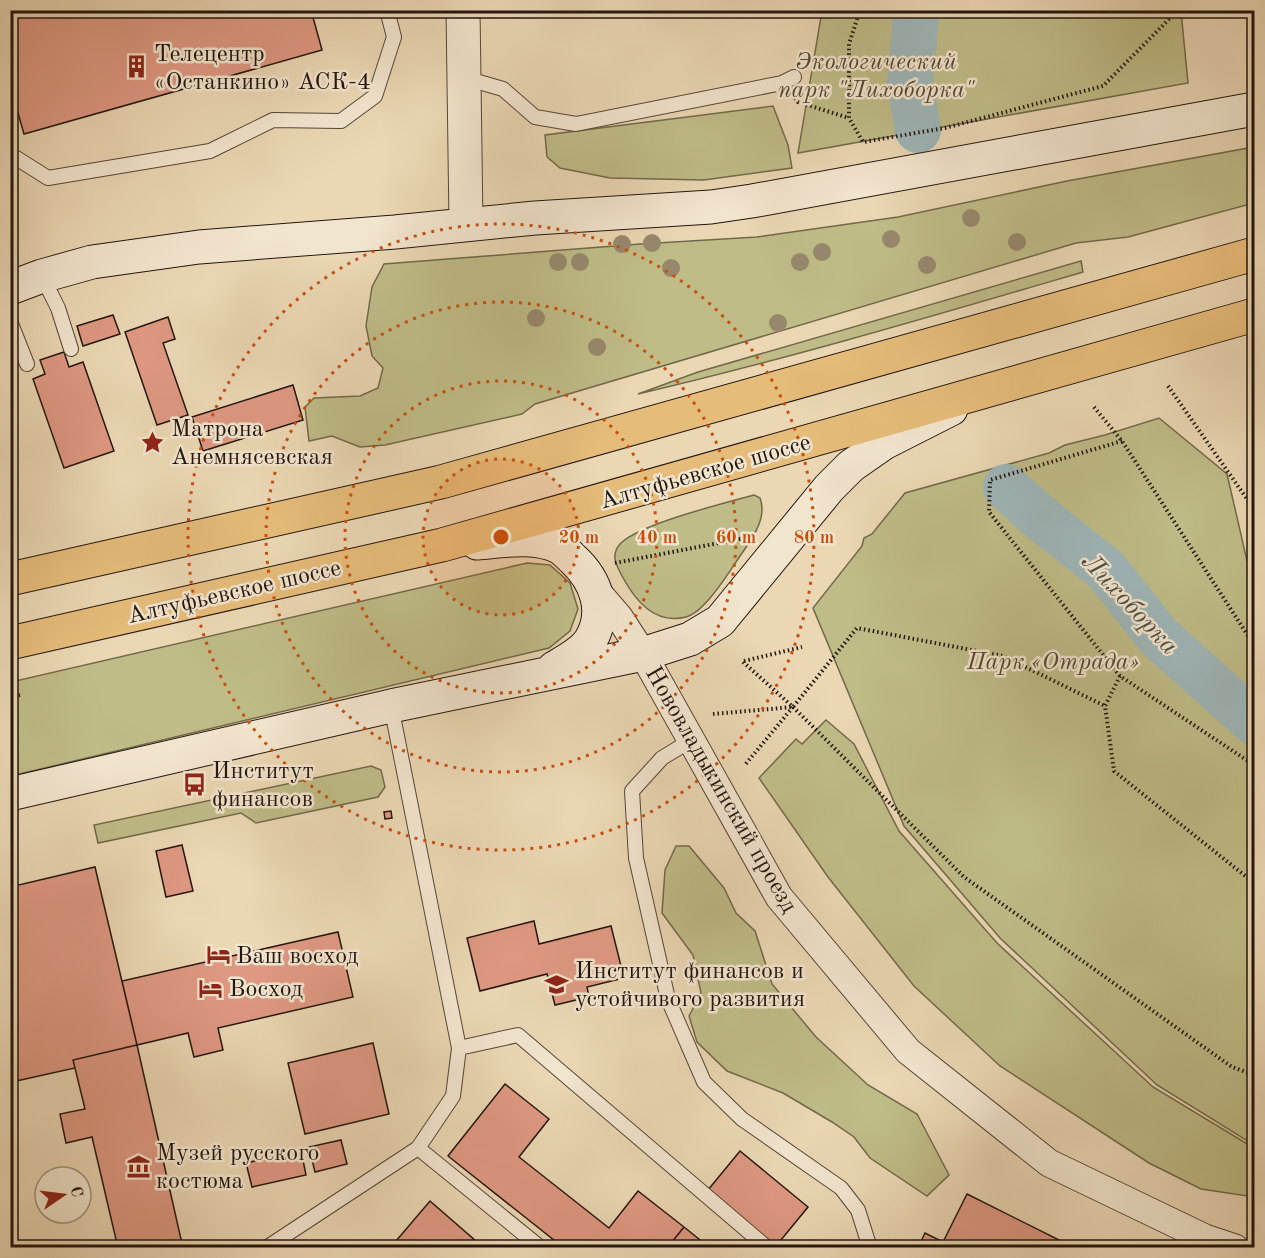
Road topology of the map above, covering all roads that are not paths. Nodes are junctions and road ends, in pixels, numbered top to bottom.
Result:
1 (387, 10) edge
2 (463, 10) edge
3 (794, 77) dead end
4 (465, 78) junction
5 (1254, 109) edge
6 (10, 154) edge
7 (466, 224) junction
8 (1254, 254) edge
9 (42, 276) junction
10 (10, 288) edge
11 (1254, 315) edge
12 (10, 321) edge
13 (71, 349) dead end
14 (27, 364) dead end
15 (979, 394) junction
16 (442, 545) junction
17 (604, 576) junction
18 (10, 579) edge
19 (10, 643) edge
20 (643, 654) junction
21 (544, 674) junction
22 (391, 706) junction
23 (690, 741) junction
24 (10, 794) edge
25 (459, 1048) junction
26 (418, 1148) junction
27 (267, 1248) edge
28 (542, 1248) edge
29 (763, 1248) edge
30 (870, 1248) edge
31 (1235, 1248) edge

1 - 6 lane
2 - 4 main road
3 - 4 lane
4 - 7 main road
5 - 7 main road
7 - 9 main road
8 - 18 main road
9 - 10 main road
9 - 13 lane
11 - 15 main road, Алтуфьевское шоссе
12 - 14 lane
15 - 16 main road, Алтуфьевское шоссе
15 - 20 main road
16 - 17 main road
16 - 19 main road, Алтуфьевское шоссе
17 - 20 street, Нововладыкинский проезд
17 - 21 main road
20 - 21 main road
20 - 23 street, Нововладыкинский проезд
21 - 22 main road
22 - 24 main road
22 - 25 lane
23 - 30 lane
23 - 31 street, Нововладыкинский проезд
25 - 26 lane
25 - 29 lane
26 - 27 lane
26 - 28 lane

